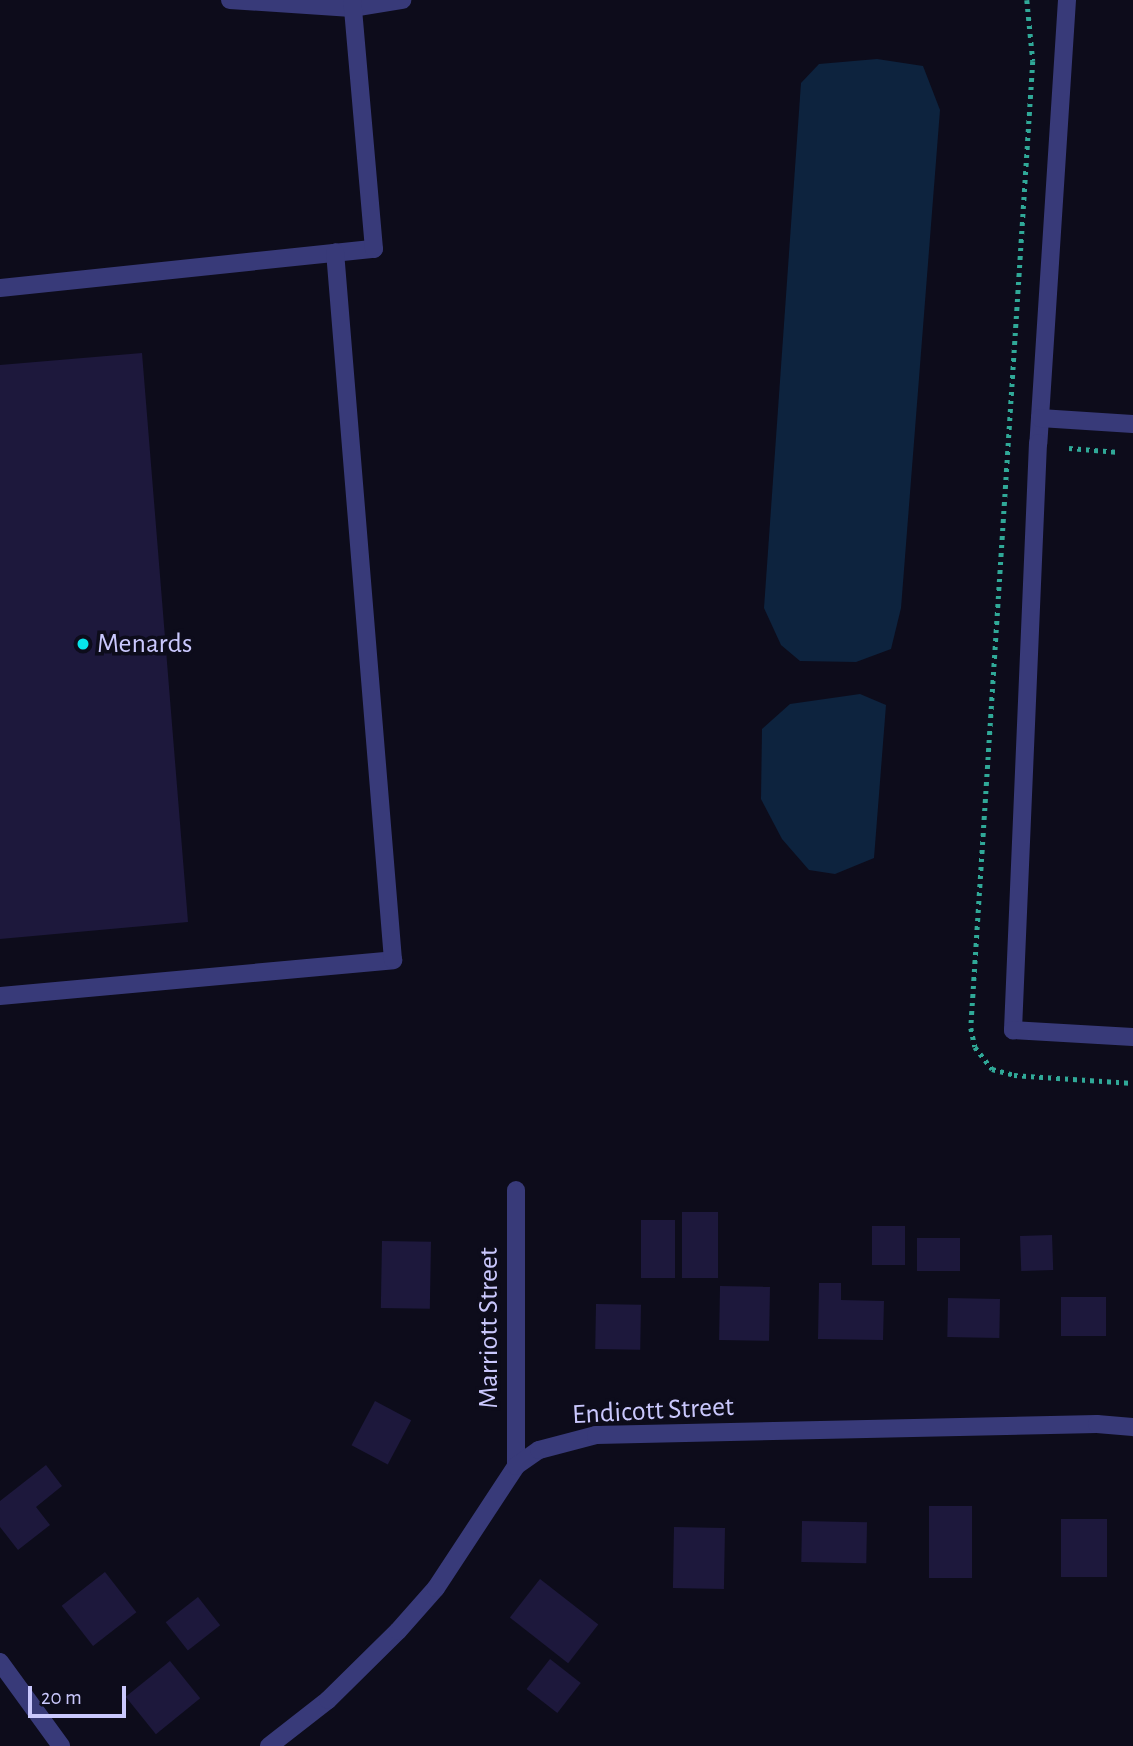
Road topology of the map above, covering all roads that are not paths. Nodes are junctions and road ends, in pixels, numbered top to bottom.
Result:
1 (230, 0) edge
2 (402, 0) edge
3 (1067, 0) edge
4 (352, 4) edge
5 (335, 253) junction
6 (0, 288) edge
7 (1040, 418) junction
8 (1133, 424) edge
9 (0, 996) edge
10 (1133, 1037) edge
11 (516, 1189) dead end
12 (1133, 1427) edge
13 (516, 1466) junction
14 (0, 1662) edge
15 (61, 1746) edge
16 (269, 1746) edge

1 - 4 street
2 - 4 street
3 - 7 street
4 - 5 street
5 - 6 street
5 - 9 street
7 - 8 street
7 - 10 street
11 - 13 street, Marriott Street
12 - 13 street, Endicott Street
13 - 16 street, Endicott Street
14 - 15 street

